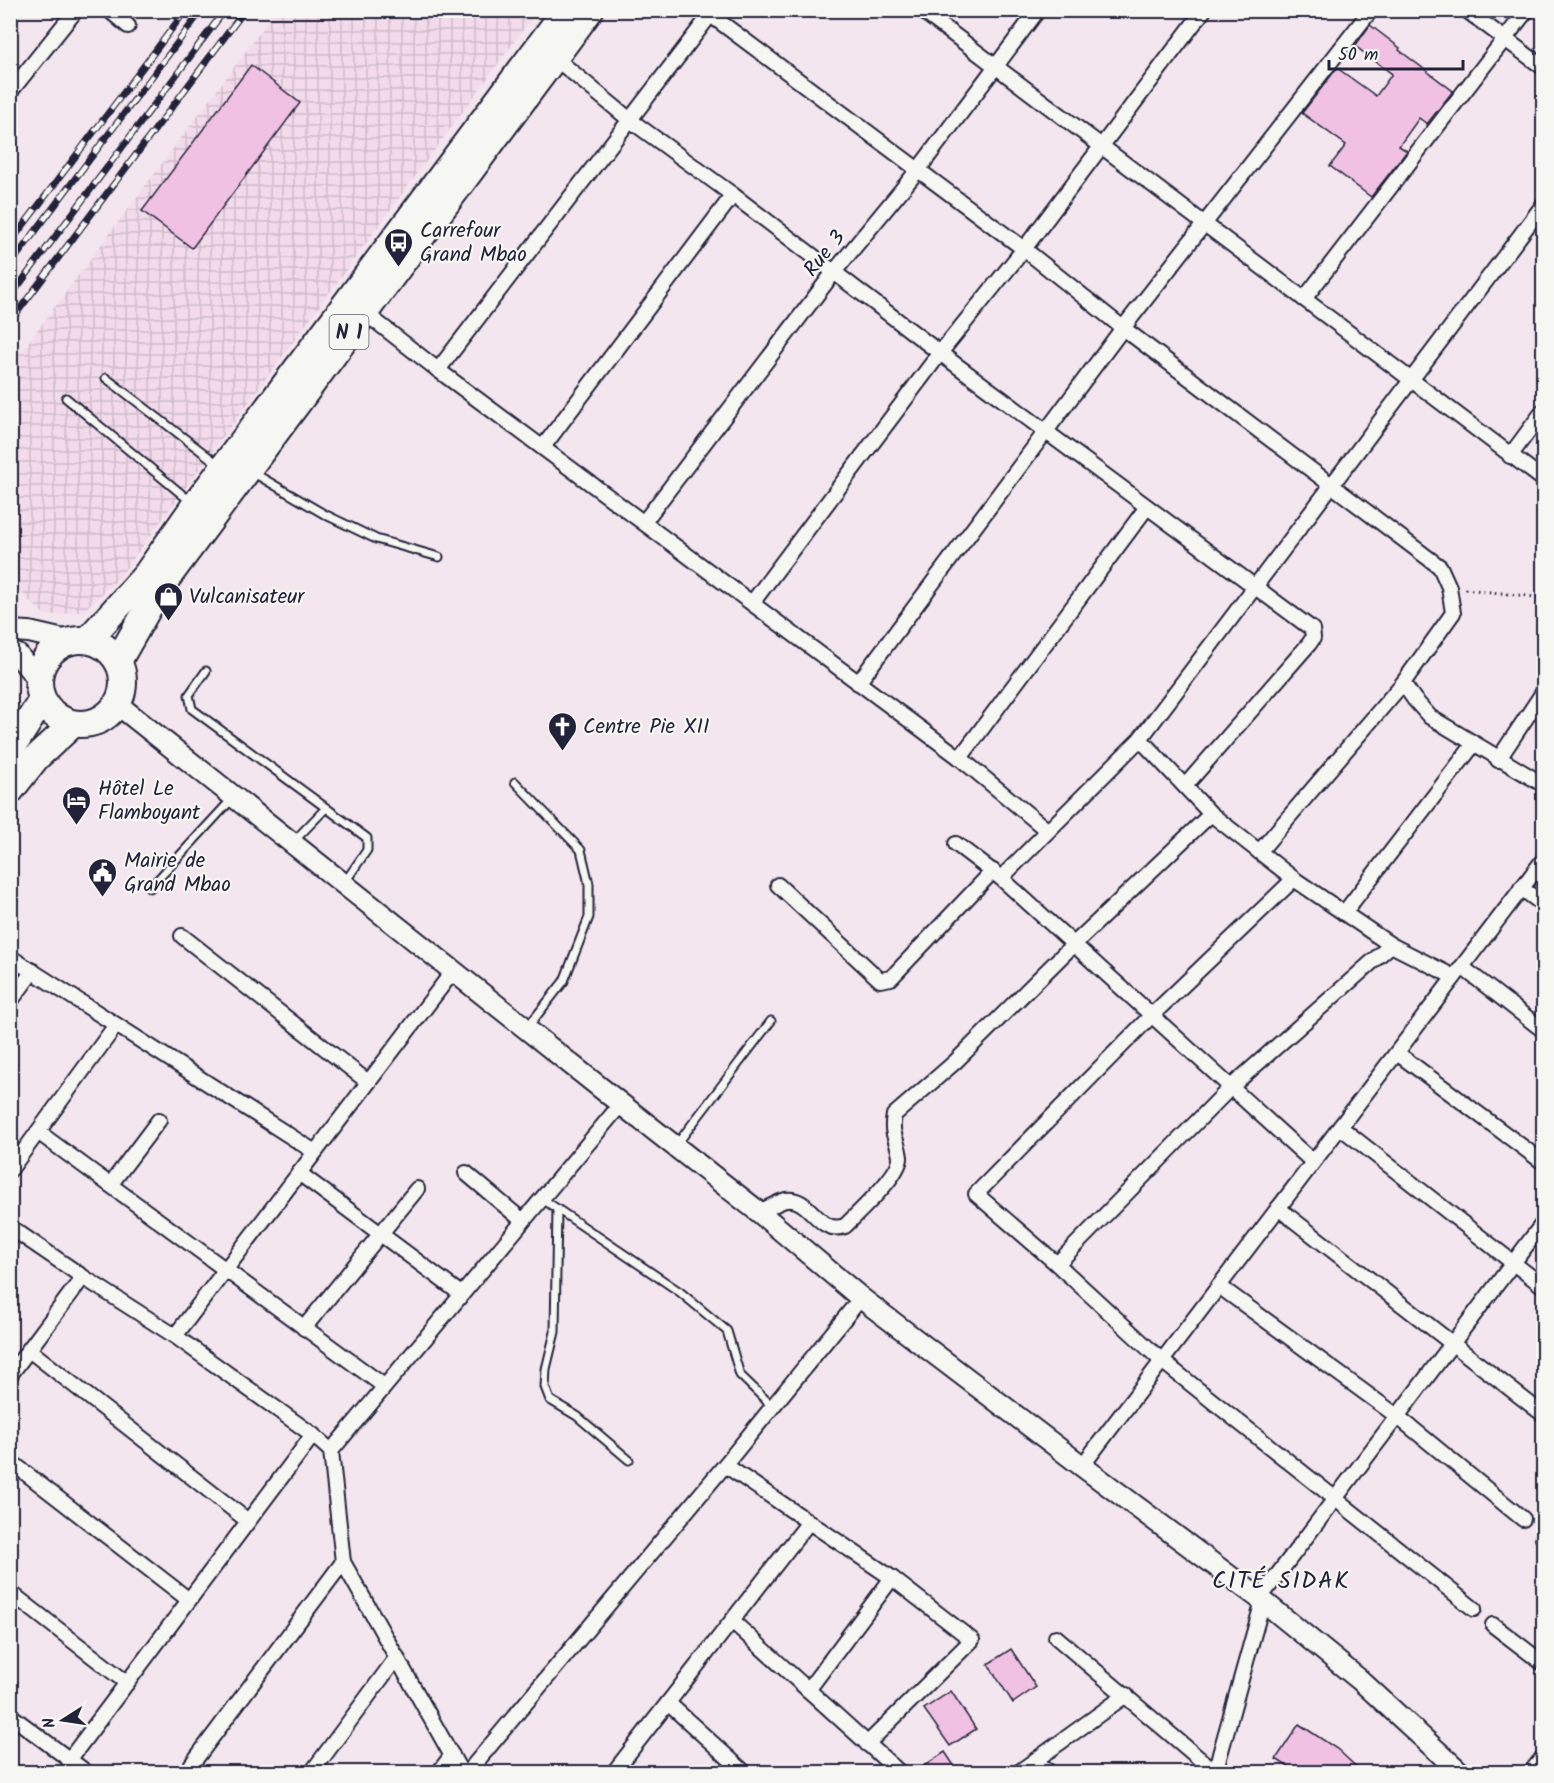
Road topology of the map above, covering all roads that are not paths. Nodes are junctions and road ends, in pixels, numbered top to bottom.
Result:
1 (76, 10) edge
2 (109, 10) edge
3 (566, 10) edge
4 (590, 10) edge
5 (921, 10) edge
6 (1038, 10) edge
7 (1204, 10) edge
8 (1371, 10) edge
9 (1466, 10) edge
10 (1527, 10) edge
11 (710, 12) edge
12 (128, 26) dead end
13 (1505, 40) junction
14 (555, 58) junction
15 (996, 67) junction
16 (1544, 68) edge
17 (10, 92) edge
18 (630, 120) junction
19 (1101, 147) junction
20 (918, 171) junction
21 (733, 195) junction
22 (1544, 204) edge
23 (1203, 224) junction
24 (1024, 249) junction
25 (834, 272) junction
26 (1304, 299) junction
27 (364, 312) junction
28 (1123, 328) junction
29 (940, 353) junction
30 (438, 370) junction
31 (106, 378) dead end
32 (1411, 380) junction
33 (66, 399) dead end
34 (1544, 410) edge
35 (1046, 432) junction
36 (543, 447) junction
37 (1509, 456) junction
38 (235, 468) junction
39 (1544, 480) edge
40 (1331, 485) junction
41 (195, 505) junction
42 (1147, 507) junction
43 (644, 522) junction
44 (439, 557) dead end
45 (1254, 588) junction
46 (752, 603) junction
47 (10, 631) edge
48 (78, 641) junction
49 (10, 651) edge
50 (118, 661) junction
51 (206, 671) dead end
52 (858, 683) junction
53 (1402, 683) junction
54 (40, 690) junction
55 (1544, 691) edge
56 (117, 704) junction
57 (73, 724) junction
58 (1140, 739) junction
59 (1474, 744) junction
60 (10, 751) edge
61 (960, 758) junction
62 (1498, 760) junction
63 (515, 782) dead end
64 (1544, 785) edge
65 (1185, 786) junction
66 (10, 791) edge
67 (234, 797) junction
68 (326, 808) junction
69 (1211, 814) junction
70 (1048, 831) junction
71 (292, 843) junction
72 (956, 844) dead end
73 (1259, 852) junction
74 (1544, 859) edge
75 (997, 875) junction
76 (1294, 879) junction
77 (344, 884) junction
78 (777, 885) dead end
79 (150, 888) dead end
80 (1521, 888) junction
81 (1544, 905) edge
82 (1344, 913) junction
83 (182, 936) dead end
84 (1074, 944) junction
85 (1391, 945) junction
86 (10, 957) edge
87 (454, 970) junction
88 (33, 971) junction
89 (1458, 972) junction
90 (10, 1002) edge
91 (1152, 1015) junction
92 (771, 1021) dead end
93 (116, 1025) junction
94 (527, 1028) junction
95 (1544, 1031) edge
96 (1397, 1053) junction
97 (368, 1082) junction
98 (1231, 1087) junction
99 (621, 1104) junction
100 (159, 1120) dead end
101 (1340, 1127) junction
102 (38, 1132) junction
103 (675, 1146) junction
104 (315, 1152) junction
105 (1313, 1162) junction
106 (1544, 1163) edge
107 (10, 1170) edge
108 (299, 1173) junction
109 (466, 1173) dead end
110 (110, 1185) junction
111 (417, 1189) dead end
112 (541, 1198) junction
113 (1278, 1208) junction
114 (557, 1209) junction
115 (759, 1212) junction
116 (523, 1221) junction
117 (1544, 1222) edge
118 (10, 1227) edge
119 (380, 1234) junction
120 (1512, 1263) junction
121 (1057, 1264) junction
122 (225, 1270) junction
123 (83, 1277) junction
124 (1219, 1286) junction
125 (1544, 1287) edge
126 (461, 1294) junction
127 (861, 1298) junction
128 (304, 1328) junction
129 (175, 1336) junction
130 (1452, 1343) junction
131 (29, 1350) junction
132 (1162, 1361) junction
133 (10, 1375) edge
134 (384, 1386) junction
135 (773, 1407) junction
136 (1544, 1415) edge
137 (1397, 1416) junction
138 (313, 1435) junction
139 (330, 1451) junction
140 (629, 1460) dead end
141 (10, 1461) edge
142 (725, 1465) junction
143 (1082, 1467) junction
144 (1335, 1498) junction
145 (1523, 1519) dead end
146 (248, 1521) junction
147 (809, 1522) junction
148 (343, 1562) junction
149 (892, 1578) junction
150 (10, 1592) edge
151 (189, 1600) junction
152 (1262, 1600) junction
153 (1474, 1609) dead end
154 (732, 1621) junction
155 (1493, 1625) dead end
156 (1056, 1637) dead end
157 (397, 1657) junction
158 (1544, 1664) edge
159 (126, 1683) junction
160 (808, 1690) junction
161 (1126, 1695) junction
162 (668, 1703) junction
163 (10, 1715) edge
164 (867, 1744) junction
165 (452, 1755) junction
166 (1544, 1756) edge
167 (69, 1760) junction
168 (1035, 1761) junction
169 (1215, 1772) edge
170 (86, 1773) edge
171 (186, 1773) edge
172 (312, 1773) edge
173 (439, 1773) edge
174 (461, 1773) edge
175 (468, 1773) edge
176 (614, 1773) edge
177 (744, 1773) edge
178 (899, 1773) edge
179 (1019, 1773) edge
180 (1049, 1773) edge
181 (1460, 1773) edge
182 (1531, 1773) edge

1 - 17 street
2 - 12 street
3 - 38 highway, N 1
4 - 14 highway, N 1
5 - 15 street
6 - 15 street, Rue 3
7 - 19 street
8 - 23 street
9 - 13 street
10 - 13 street
11 - 18 street
11 - 20 street
13 - 16 street
13 - 26 street
14 - 18 street
14 - 27 highway, N 1
15 - 19 street
15 - 20 street, Rue 3
18 - 21 street
18 - 30 street
19 - 23 street
19 - 24 street
20 - 24 street
20 - 25 street, Rue 3
21 - 25 street
21 - 36 street
22 - 32 street
23 - 26 street
23 - 28 street
24 - 28 street
24 - 29 street
25 - 29 street
25 - 43 street, Rue 3
26 - 32 street
27 - 30 street
27 - 38 highway, N 1
28 - 35 street
28 - 40 street
29 - 35 street
29 - 46 street
30 - 36 street
31 - 38 lane
32 - 37 street
32 - 40 street
33 - 41 lane
34 - 37 street
35 - 42 street
35 - 52 street
36 - 43 street
37 - 39 street
38 - 41 highway, N 1
38 - 44 lane
38 - 50 highway, N 1
40 - 45 street
40 - 53 street
41 - 48 highway, N 1
42 - 45 street
42 - 61 street
43 - 46 street
45 - 58 street
45 - 65 street
46 - 52 street
47 - 48 street
48 - 50 highway
48 - 54 highway, N 1
49 - 54 street
50 - 56 highway
51 - 68 lane
52 - 61 street
53 - 59 street
53 - 73 street
54 - 57 highway
54 - 60 highway, N 1
55 - 62 street
56 - 57 highway
56 - 67 street
57 - 66 highway
58 - 65 street
58 - 70 street
59 - 62 street
59 - 82 street
61 - 70 street
62 - 64 street
63 - 94 lane
65 - 69 street
67 - 71 street
67 - 79 lane
68 - 71 lane
68 - 77 lane
69 - 73 street
69 - 84 street
70 - 75 street
71 - 77 street
72 - 75 street
73 - 76 street
74 - 80 street
75 - 78 street
75 - 84 street
76 - 82 street
76 - 91 street
77 - 87 street
80 - 81 street
80 - 89 street
82 - 85 street
83 - 97 street
84 - 91 street
84 - 115 street
85 - 89 street
85 - 98 street
86 - 88 street
87 - 94 street
87 - 97 street
88 - 90 street
88 - 93 street
89 - 95 street
89 - 96 street
91 - 98 street
91 - 121 street
92 - 103 lane
93 - 102 street
93 - 104 street
94 - 99 street
96 - 101 street
96 - 106 street
97 - 104 street
98 - 105 street
98 - 121 street
99 - 103 street
99 - 112 street
100 - 110 street
101 - 105 street
101 - 120 street
102 - 107 street
102 - 110 street
103 - 115 street
104 - 108 street
105 - 113 street
108 - 119 street
108 - 122 street
109 - 116 street
110 - 122 street
111 - 119 street
112 - 114 lane
112 - 116 street
113 - 124 street
113 - 130 street
114 - 135 lane
114 - 140 lane
115 - 127 street
116 - 126 street
117 - 120 street
118 - 123 street
119 - 126 street
119 - 128 street
120 - 125 street
120 - 130 street
121 - 132 street
122 - 128 street
122 - 129 street
123 - 129 street
123 - 131 street
124 - 132 street
124 - 137 street
126 - 134 street
127 - 135 street
127 - 143 street
128 - 134 street
129 - 138 street
130 - 136 street
130 - 137 street
131 - 133 street
131 - 146 street
132 - 143 street
132 - 144 street
134 - 139 street
135 - 142 street
137 - 144 street
137 - 145 street
138 - 139 street
138 - 146 street
139 - 148 street
141 - 151 street
142 - 147 street
142 - 175 street
143 - 152 street
144 - 152 street
144 - 153 street
146 - 151 street
147 - 149 street
147 - 154 street
148 - 157 street
148 - 171 street
149 - 160 street
149 - 164 street
150 - 159 street
151 - 159 street
152 - 169 street
152 - 181 street
154 - 160 street
154 - 162 street
155 - 158 street
156 - 161 street
157 - 165 street
157 - 172 street
159 - 167 street
160 - 164 street
161 - 168 street
161 - 169 street
162 - 176 street
162 - 177 street
163 - 167 street
164 - 178 street
165 - 173 street
165 - 174 street
166 - 182 street
167 - 170 street
168 - 179 street
168 - 180 street

